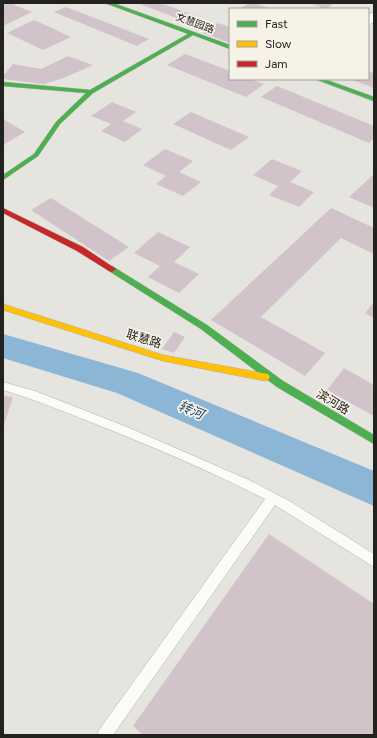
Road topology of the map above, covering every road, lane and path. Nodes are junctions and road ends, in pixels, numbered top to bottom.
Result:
1 (108, 3) edge
2 (193, 34) junction
3 (229, 47) edge
4 (321, 80) edge
5 (3, 84) edge
6 (91, 92) junction
7 (374, 100) edge
8 (3, 178) edge
9 (3, 210) edge
10 (3, 307) edge
11 (280, 384) junction
12 (3, 386) edge
13 (374, 440) edge
14 (273, 498) junction
15 (374, 561) edge
16 (104, 735) edge

1 - 2 street, 文慧园路
2 - 3 street, 文慧园路
2 - 6 street
4 - 7 street
5 - 6 street
6 - 8 street
9 - 11 street
10 - 11 street, 联慧路
11 - 13 street, 滨河路
12 - 14 lane
14 - 15 lane
14 - 16 lane

